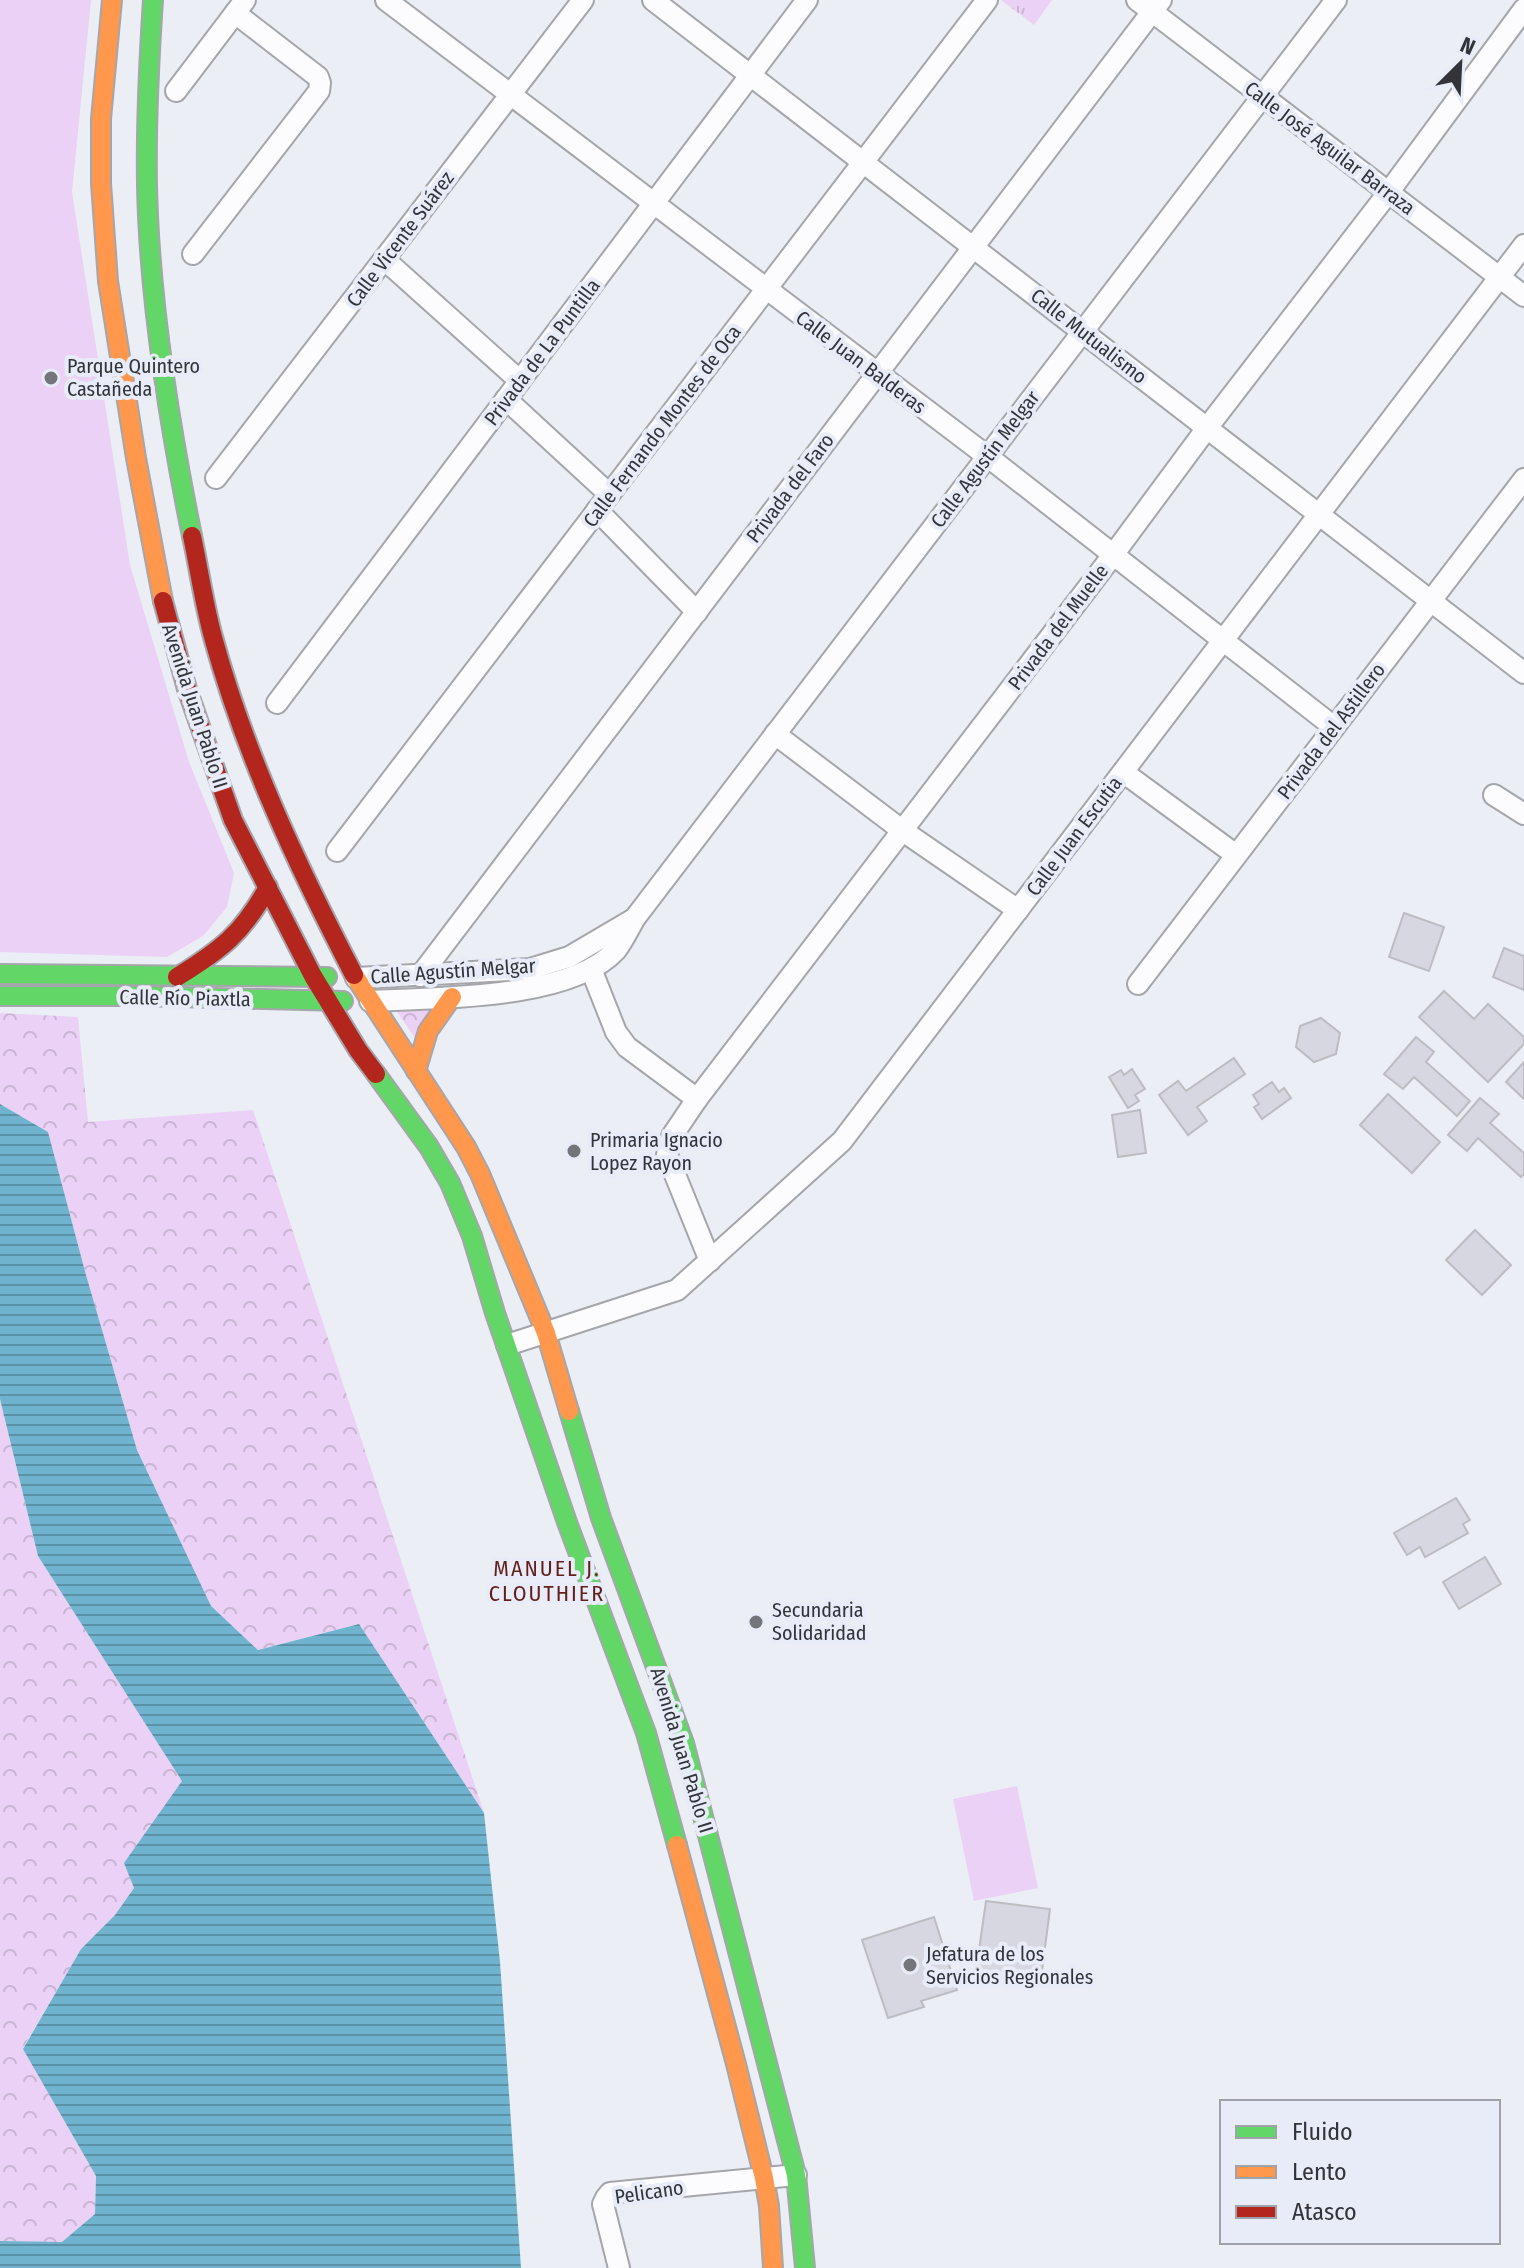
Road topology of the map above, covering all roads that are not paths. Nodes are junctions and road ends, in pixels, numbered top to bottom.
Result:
1 (112, 0) edge
2 (153, 0) edge
3 (386, 0) edge
4 (583, 0) edge
5 (653, 0) edge
6 (807, 0) edge
7 (987, 0) edge
8 (1336, 0) edge
9 (1150, 4) edge
10 (240, 7) edge
11 (1524, 9) edge
12 (751, 75) junction
13 (176, 91) dead end
14 (511, 94) junction
15 (1262, 96) junction
16 (863, 162) junction
17 (1388, 193) junction
18 (654, 204) junction
19 (1524, 245) edge
20 (973, 247) junction
21 (193, 254) dead end
22 (384, 259) junction
23 (1499, 277) junction
24 (766, 290) junction
25 (1524, 296) edge
26 (1082, 332) junction
27 (877, 374) junction
28 (520, 381) junction
29 (506, 399) junction
30 (1207, 428) junction
31 (155, 451) junction
32 (987, 456) junction
33 (216, 478) dead end
34 (1524, 479) edge
35 (603, 502) junction
36 (1319, 514) junction
37 (1113, 555) junction
38 (1431, 601) junction
39 (697, 612) junction
40 (1222, 641) junction
41 (1524, 673) edge
42 (277, 703) dead end
43 (1334, 727) junction
44 (775, 734) junction
45 (1123, 772) junction
46 (1494, 795) dead end
47 (1524, 814) edge
48 (903, 831) junction
49 (337, 851) dead end
50 (1236, 855) junction
51 (268, 887) junction
52 (1018, 910) junction
53 (635, 918) junction
54 (591, 969) junction
55 (0, 974) edge
56 (313, 976) junction
57 (420, 976) junction
58 (177, 977) junction
59 (356, 978) junction
60 (1138, 984) dead end
61 (0, 996) edge
62 (452, 997) junction
63 (329, 1001) junction
64 (370, 1001) junction
65 (416, 1071) junction
66 (697, 1099) junction
67 (710, 1261) junction
68 (546, 1333) junction
69 (507, 1345) junction
70 (627, 1587) junction
71 (596, 1596) junction
72 (796, 2175) junction
73 (764, 2178) junction
74 (619, 2268) edge
75 (773, 2268) edge
76 (805, 2268) edge

1 - 31 main road, Avenida Juan Pablo II
2 - 31 main road, Avenida Juan Pablo II
3 - 14 street, Calle Juan Balderas
4 - 14 street, Calle Vicente Suárez
5 - 12 street, Calle Mutualismo
6 - 12 street, Privada de La Puntilla
7 - 16 street, Calle Fernando Montes de Oca
8 - 15 street, Calle Agustín Melgar
9 - 15 street, Calle José Aguilar Barraza
9 - 20 street, Privada del Faro
10 - 13 street
10 - 21 street
11 - 17 street, Privada del Muelle
12 - 16 street, Calle Mutualismo
12 - 18 street, Privada de La Puntilla
14 - 18 street, Calle Juan Balderas
14 - 22 street, Calle Vicente Suárez
15 - 17 street, Calle José Aguilar Barraza
15 - 26 street, Calle Agustín Melgar
16 - 20 street, Calle Mutualismo
16 - 24 street, Calle Fernando Montes de Oca
17 - 23 street, Calle José Aguilar Barraza
17 - 30 street, Privada del Muelle
18 - 24 street, Calle Juan Balderas
18 - 28 street, Privada de La Puntilla
19 - 23 street, Calle Juan Escutia
20 - 26 street, Calle Mutualismo
20 - 27 street, Privada del Faro
22 - 28 street
22 - 33 street, Calle Vicente Suárez
23 - 25 street, Calle José Aguilar Barraza
23 - 36 street, Calle Juan Escutia
24 - 27 street, Calle Juan Balderas
24 - 35 street, Calle Fernando Montes de Oca
26 - 30 street, Calle Mutualismo
26 - 32 street, Calle Agustín Melgar
27 - 32 street, Calle Juan Balderas
27 - 39 street, Privada del Faro
28 - 29 street, Privada de La Puntilla
29 - 35 street
29 - 42 street, Privada de La Puntilla
30 - 36 street, Calle Mutualismo
30 - 37 street, Privada del Muelle
31 - 51 main road, Avenida Juan Pablo II
31 - 59 main road, Avenida Juan Pablo II
32 - 37 street, Calle Juan Balderas
32 - 44 street, Calle Agustín Melgar
34 - 38 street, Privada del Astillero
35 - 39 street
35 - 49 street, Calle Fernando Montes de Oca
36 - 38 street, Calle Mutualismo
36 - 40 street, Calle Juan Escutia
37 - 40 street, Calle Juan Balderas
37 - 48 street, Privada del Muelle
38 - 41 street, Calle Mutualismo
38 - 43 street, Privada del Astillero
39 - 57 street, Privada del Faro
40 - 43 street, Calle Juan Balderas
40 - 45 street, Calle Juan Escutia
43 - 50 street, Privada del Astillero
44 - 48 street
44 - 53 street, Calle Agustín Melgar
45 - 50 street
45 - 52 street, Calle Juan Escutia
46 - 47 street
48 - 52 street
48 - 66 street, Privada del Muelle
50 - 60 street, Privada del Astillero
51 - 56 main road, Avenida Juan Pablo II
51 - 58 main road
52 - 67 street, Calle Juan Escutia
53 - 54 street, Calle Agustín Melgar
53 - 57 street, Calle Agustín Melgar
54 - 62 street, Calle Agustín Melgar
54 - 66 street
55 - 58 main road, Calle Río Piaxtla
56 - 58 main road, Calle Río Piaxtla
56 - 59 main road, Calle Río Piaxtla
56 - 63 main road, Avenida Juan Pablo II
57 - 59 street, Calle Agustín Melgar
59 - 64 main road, Avenida Juan Pablo II
61 - 63 main road, Calle Río Piaxtla
62 - 64 street, Calle Agustín Melgar
62 - 65 main road
63 - 64 main road, Calle Río Piaxtla
63 - 69 main road, Avenida Juan Pablo II
64 - 65 main road, Avenida Juan Pablo II
65 - 68 main road, Avenida Juan Pablo II
66 - 67 street, Privada del Muelle
67 - 68 street, Calle Juan Escutia
68 - 69 street
68 - 70 main road, Avenida Juan Pablo II
69 - 71 main road, Avenida Juan Pablo II
70 - 71 main road
70 - 72 main road, Avenida Juan Pablo II
71 - 73 main road, Avenida Juan Pablo II
72 - 73 street
72 - 76 main road, Avenida Juan Pablo II
73 - 74 street, Pelicano
73 - 75 main road, Avenida Juan Pablo II

